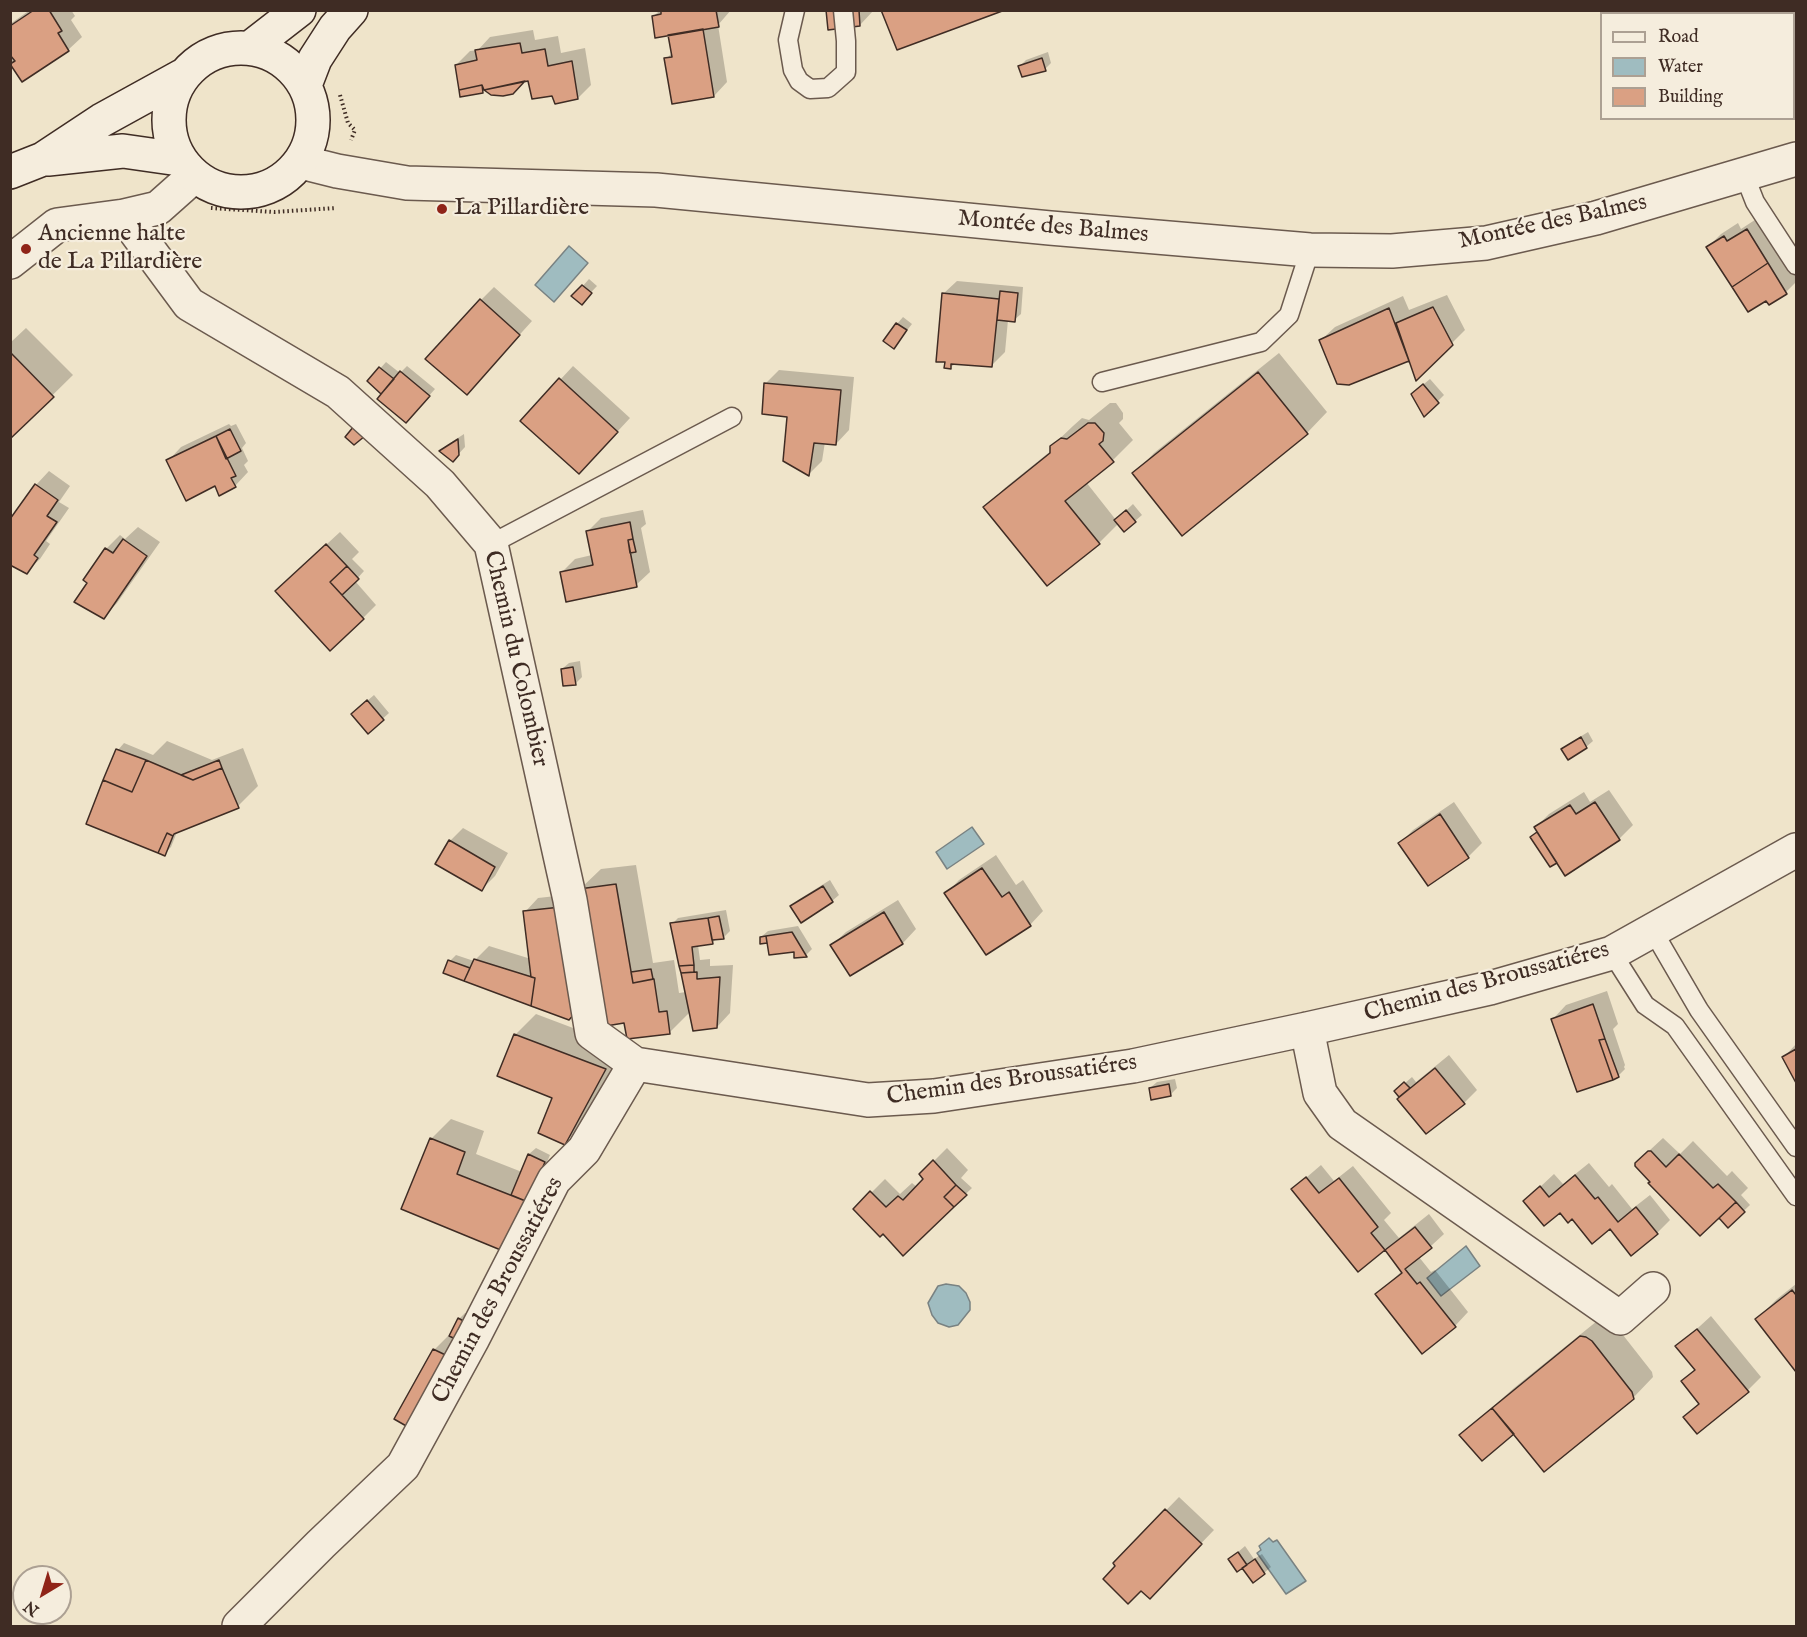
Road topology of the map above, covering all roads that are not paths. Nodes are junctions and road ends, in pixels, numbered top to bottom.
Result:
1 (299, 10) edge
2 (351, 10) edge
3 (795, 10) edge
4 (843, 10) edge
5 (250, 48) junction
6 (182, 76) junction
7 (305, 85) junction
8 (43, 159) junction
9 (1797, 159) edge
10 (301, 162) junction
11 (186, 167) junction
12 (10, 172) edge
13 (1744, 174) junction
14 (124, 216) junction
15 (1310, 250) junction
16 (10, 262) edge
17 (1797, 265) edge
18 (1102, 382) dead end
19 (732, 417) dead end
20 (490, 544) junction
21 (1797, 850) edge
22 (1653, 931) junction
23 (1612, 953) junction
24 (1307, 1029) junction
25 (635, 1064) junction
26 (1797, 1147) edge
27 (1797, 1196) edge
28 (1653, 1289) dead end
29 (239, 1626) edge

1 - 5 street
2 - 7 street
3 - 4 lane
5 - 6 street
5 - 7 street
6 - 8 street
6 - 11 street
7 - 10 street
8 - 11 street
8 - 12 street
9 - 13 street, Montée des Balmes
10 - 11 street
10 - 15 street, Montée des Balmes
11 - 14 street
13 - 15 street, Montée des Balmes
13 - 17 lane
14 - 16 street
14 - 20 street, Chemin du Colombier
15 - 18 lane
19 - 20 lane
20 - 25 street, Chemin du Colombier
21 - 22 street, Chemin des Broussatiéres
22 - 23 street, Chemin des Broussatiéres
22 - 26 lane
23 - 24 street, Chemin des Broussatiéres
23 - 27 lane
24 - 25 street, Chemin des Broussatiéres
24 - 28 street
25 - 29 street, Chemin des Broussatiéres

